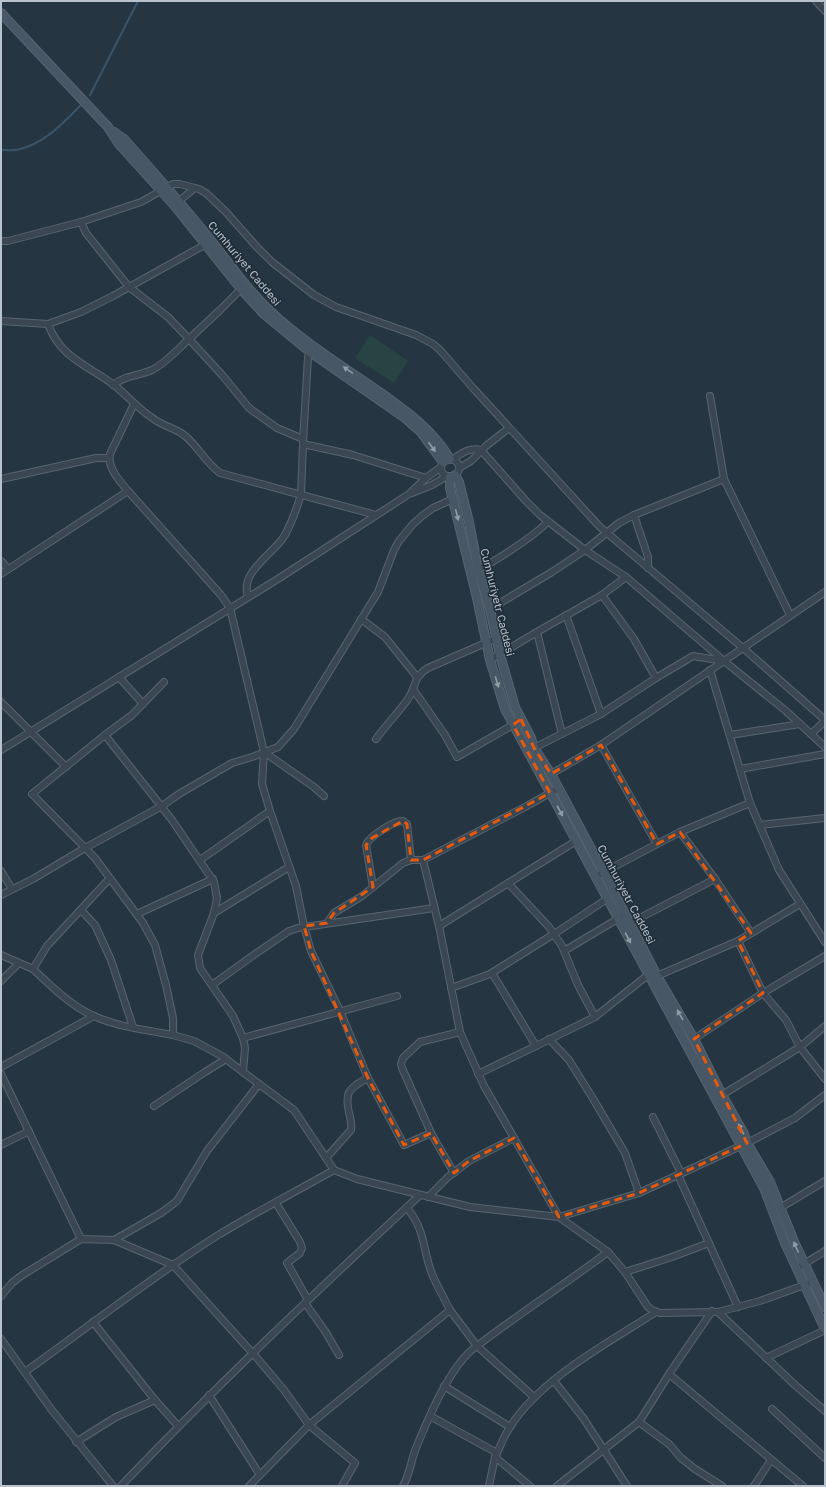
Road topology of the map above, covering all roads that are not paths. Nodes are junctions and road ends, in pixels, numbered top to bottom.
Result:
1 (816, 1) edge
2 (825, 11) edge
3 (1, 13) edge
4 (195, 188) junction
5 (164, 189) junction
6 (179, 201) junction
7 (80, 222) junction
8 (1, 241) edge
9 (209, 243) junction
10 (129, 287) junction
11 (243, 287) junction
12 (1, 321) edge
13 (48, 324) junction
14 (188, 339) junction
15 (311, 349) junction
16 (113, 385) junction
17 (710, 396) dead end
18 (134, 404) junction
19 (509, 428) junction
20 (303, 442) junction
21 (481, 450) junction
22 (109, 458) junction
23 (447, 462) junction
24 (453, 474) junction
25 (426, 478) junction
26 (1, 479) edge
27 (724, 479) junction
28 (128, 491) junction
29 (302, 494) junction
30 (409, 494) junction
31 (453, 499) junction
32 (376, 515) junction
33 (634, 515) junction
34 (548, 521) junction
35 (606, 532) junction
36 (585, 550) junction
37 (1, 561) edge
38 (648, 568) junction
39 (8, 569) junction
40 (474, 570) junction
41 (1, 574) edge
42 (626, 577) junction
43 (825, 592) edge
44 (602, 595) junction
45 (248, 596) junction
46 (230, 608) junction
47 (490, 610) junction
48 (566, 615) junction
49 (790, 615) junction
50 (361, 619) junction
51 (537, 632) junction
52 (497, 638) junction
53 (486, 643) junction
54 (743, 648) junction
55 (500, 655) junction
56 (490, 660) junction
57 (724, 661) junction
58 (710, 670) junction
59 (119, 677) junction
60 (417, 677) junction
61 (656, 678) junction
62 (164, 682) dead end
63 (413, 689) junction
64 (1, 702) edge
65 (143, 704) junction
66 (601, 714) junction
67 (521, 719) junction
68 (825, 720) edge
69 (800, 724) junction
70 (513, 725) junction
71 (32, 732) junction
72 (562, 734) junction
73 (811, 734) junction
74 (105, 735) junction
75 (730, 735) junction
76 (376, 739) dead end
77 (600, 745) junction
78 (825, 747) edge
79 (534, 748) junction
80 (1, 750) edge
81 (264, 752) junction
82 (825, 754) edge
83 (66, 767) junction
84 (740, 769) junction
85 (551, 774) junction
86 (554, 791) junction
87 (324, 796) dead end
88 (750, 803) junction
89 (162, 806) junction
90 (270, 811) junction
91 (825, 818) edge
92 (760, 825) junction
93 (680, 832) junction
94 (576, 841) junction
95 (657, 844) junction
96 (85, 848) junction
97 (200, 860) junction
98 (412, 860) junction
99 (424, 860) junction
100 (289, 867) junction
101 (603, 871) junction
102 (1, 872) edge
103 (596, 877) junction
104 (110, 878) junction
105 (715, 879) junction
106 (212, 880) junction
107 (508, 883) junction
108 (373, 888) junction
109 (12, 889) junction
110 (1, 895) edge
111 (607, 899) junction
112 (800, 904) junction
113 (434, 908) junction
114 (81, 910) junction
115 (214, 913) junction
116 (137, 914) junction
117 (625, 914) junction
118 (618, 918) junction
119 (630, 922) junction
120 (327, 923) junction
121 (304, 926) junction
122 (439, 926) junction
123 (751, 933) junction
124 (554, 934) junction
125 (738, 941) junction
126 (825, 942) edge
127 (564, 950) junction
128 (1, 955) edge
129 (825, 956) edge
130 (19, 963) junction
131 (33, 969) junction
132 (492, 973) junction
133 (648, 975) junction
134 (658, 976) junction
135 (1, 981) edge
136 (212, 986) junction
137 (451, 988) junction
138 (764, 993) junction
139 (397, 996) dead end
140 (340, 1011) junction
141 (94, 1016) junction
142 (595, 1016) junction
143 (825, 1026) edge
144 (133, 1027) junction
145 (460, 1032) junction
146 (173, 1035) junction
147 (243, 1038) junction
148 (549, 1039) junction
149 (694, 1039) junction
150 (536, 1046) junction
151 (800, 1047) junction
152 (226, 1059) junction
153 (1, 1067) edge
154 (243, 1072) junction
155 (1, 1074) edge
156 (478, 1074) junction
157 (368, 1078) junction
158 (825, 1079) edge
159 (259, 1084) junction
160 (722, 1095) junction
161 (825, 1095) edge
162 (154, 1106) dead end
163 (653, 1117) dead end
164 (29, 1131) junction
165 (431, 1133) junction
166 (514, 1138) junction
167 (744, 1144) junction
168 (1, 1145) edge
169 (326, 1158) junction
170 (334, 1170) junction
171 (454, 1173) junction
172 (680, 1174) junction
173 (825, 1181) edge
174 (638, 1193) junction
175 (420, 1195) junction
176 (428, 1197) junction
177 (276, 1203) junction
178 (407, 1208) junction
179 (780, 1208) junction
180 (559, 1217) junction
181 (81, 1239) junction
182 (114, 1240) junction
183 (709, 1244) junction
184 (825, 1251) edge
185 (608, 1252) junction
186 (173, 1265) junction
187 (801, 1266) junction
188 (626, 1272) junction
189 (813, 1282) junction
190 (805, 1285) junction
191 (1, 1296) edge
192 (307, 1301) junction
193 (738, 1307) junction
194 (825, 1307) edge
195 (450, 1310) junction
196 (715, 1311) junction
197 (656, 1312) junction
198 (93, 1322) junction
199 (825, 1330) edge
200 (1, 1339) edge
201 (477, 1346) junction
202 (253, 1353) junction
203 (339, 1355) dead end
204 (766, 1358) junction
205 (25, 1372) junction
206 (669, 1374) junction
207 (554, 1381) junction
208 (444, 1386) junction
209 (209, 1395) junction
210 (534, 1397) junction
211 (155, 1400) junction
212 (772, 1409) dead end
213 (825, 1411) edge
214 (430, 1416) junction
215 (640, 1422) junction
216 (309, 1425) junction
217 (178, 1426) junction
218 (510, 1427) junction
219 (76, 1442) junction
220 (604, 1450) junction
221 (496, 1455) junction
222 (825, 1458) edge
223 (771, 1460) junction
224 (260, 1475) junction
225 (113, 1486) edge
226 (121, 1486) edge
227 (249, 1486) edge
228 (342, 1486) edge
229 (403, 1486) edge
230 (489, 1486) edge
231 (530, 1486) edge
232 (557, 1486) edge
233 (627, 1486) edge
234 (722, 1486) edge
235 (754, 1486) edge
236 (803, 1486) edge

1 - 2 street
3 - 5 main road, Cumhuriyet Caddesi
4 - 5 street
4 - 6 street
4 - 19 street
5 - 6 main road, Cumhuriyet Caddesi
5 - 7 street
5 - 9 main road, Cumhuriyet Caddesi
6 - 9 main road, Cumhuriyet Caddesi
7 - 8 street
7 - 10 street
9 - 10 street
9 - 11 main road, Cumhuriyet Caddesi
10 - 13 street
10 - 14 street
11 - 14 street
11 - 15 main road, Cumhuriyet Caddesi
12 - 13 street
13 - 16 street
14 - 16 street
14 - 20 street
15 - 20 street
15 - 23 main road, Cumhuriyet Caddesi
16 - 18 street
17 - 27 street
18 - 22 street
18 - 29 street
19 - 21 street
19 - 35 street
20 - 25 street
20 - 29 street
21 - 23 street
21 - 24 street
21 - 34 street
22 - 26 street
22 - 28 street
23 - 24 street
23 - 24 street
23 - 25 street
24 - 30 street
24 - 31 main road
24 - 40 main road, Cumhuriyetr Caddesi
25 - 30 street
27 - 33 street
27 - 49 street
28 - 39 street
28 - 46 street
29 - 32 street
29 - 45 street
30 - 32 street
31 -> 40 main road
31 - 50 street
32 - 45 street
33 - 35 street
33 - 38 street
34 - 36 street
34 - 40 street
35 - 36 street
35 - 38 street
36 - 42 street
36 - 47 street
37 - 39 street
38 - 54 street
39 - 41 street
40 - 47 main road, Cumhuriyetr Caddesi
40 - 53 main road
42 - 44 street
42 - 57 street
43 - 49 street
44 - 48 street
44 - 61 street
45 - 46 street
46 - 59 street
46 - 81 street
47 - 52 main road, Cumhuriyetr Caddesi
48 - 51 street
48 - 66 street
49 - 54 street
50 - 60 street
50 - 81 street
51 - 55 street
51 - 72 street
52 - 53 street
52 - 55 main road, Cumhuriyetr Caddesi
53 - 56 main road
53 - 60 street
54 - 57 street
54 - 68 street
55 - 56 street
55 - 67 main road, Cumhuriyetr Caddesi
56 -> 70 main road
57 - 58 street
57 - 61 street
57 - 69 street
58 - 75 street
58 - 77 street
59 - 65 street
59 - 71 street
60 - 63 street
61 - 66 street
62 - 65 street
63 - 70 street
63 - 76 street
64 - 71 street
65 - 74 street
66 - 72 street
67 - 70 street
67 - 79 main road, Cumhuriyetr Caddesi
68 - 73 street
69 - 73 street
69 - 75 street
70 - 86 main road
71 - 80 street
71 - 83 street
72 - 79 street
73 - 78 street
74 - 83 street
74 - 89 street
75 - 84 street
77 - 85 street
77 - 95 street
79 - 85 main road, Cumhuriyetr Caddesi
81 - 87 street
81 - 89 street
81 - 90 street
82 - 84 street
83 - 96 street
84 - 88 street
85 - 86 main road, Cumhuriyetr Caddesi
86 -> 94 main road
86 - 99 street
86 - 101 main road, Cumhuriyetr Caddesi
88 - 92 street
88 - 93 street
89 - 96 street
89 - 97 street
90 - 97 street
90 - 100 street
91 - 92 street
92 - 112 street
93 - 95 street
93 - 105 street
94 - 103 main road
94 - 107 street
95 - 101 street
96 - 104 street
96 - 109 street
97 - 106 street
98 - 99 street
98 - 108 street
98 - 108 street
99 - 113 street
100 - 115 street
100 - 121 street
101 - 103 street
101 - 117 main road, Cumhuriyetr Caddesi
102 - 109 street
103 - 111 main road
104 - 114 street
104 - 116 street
105 - 119 street
105 - 123 street
106 - 115 street
106 - 116 street
107 - 122 street
107 - 124 street
108 - 120 street
109 - 110 street
111 - 118 main road
111 - 124 street
112 - 123 street
112 - 126 street
113 - 120 street
113 - 122 street
114 - 131 street
114 - 144 street
115 - 136 street
116 - 146 street
117 - 118 street
117 - 119 main road, Cumhuriyetr Caddesi
118 - 127 street
118 -> 133 main road
119 - 134 main road, Cumhuriyetr Caddesi
120 - 121 street
121 - 136 street
121 - 140 street
122 - 137 street
123 - 125 street
124 - 127 street
124 - 132 street
125 - 134 street
125 - 138 street
127 - 142 street
128 - 130 street
129 - 138 street
130 - 131 street
130 - 135 street
131 - 141 street
132 - 137 street
132 - 150 street
133 - 134 street
133 - 142 street
133 - 167 main road
149 -> 134 main road, Cumhuriyetr Caddesi
136 - 147 street
137 - 145 street
138 - 149 street
138 - 151 street
139 - 140 street
140 - 147 street
140 - 157 street
141 - 144 street
141 - 153 street
142 - 148 street
143 - 151 street
144 - 146 street
145 - 156 street
145 - 165 street
146 - 152 street
147 - 154 street
148 - 150 street
148 - 174 street
149 - 160 main road, Cumhuriyetr Caddesi
150 - 156 street
151 - 158 street
151 - 160 street
152 - 154 street
152 - 162 street
154 - 159 street
155 - 164 street
156 - 166 street
157 - 165 street
157 - 169 street
159 - 169 street
159 - 182 street
167 -> 160 main road, Cumhuriyetr Caddesi
161 - 167 street
163 - 172 street
164 - 168 street
164 - 181 street
165 - 171 street
166 - 171 street
166 - 180 street
167 - 172 street
167 - 179 main road, Cumhuriyetr Caddesi
167 - 187 main road
169 - 170 street
170 - 175 street
170 - 177 street
171 - 176 street
172 - 174 street
172 - 183 street
173 - 179 street
174 - 180 street
175 - 176 street
175 - 178 street
176 - 180 street
177 - 186 street
177 - 192 street
178 - 192 street
178 - 195 street
187 -> 179 main road, Cumhuriyetr Caddesi
180 - 185 street
181 - 182 street
181 - 191 street
182 - 186 street
183 - 188 street
183 - 193 street
184 - 187 street
185 - 188 street
185 - 201 street
186 - 198 street
186 - 202 street
187 - 189 main road, Cumhuriyetr Caddesi
187 - 190 main road
188 - 197 street
189 - 190 street
189 - 194 main road, Cumhuriyetr Caddesi
190 - 193 street
190 - 199 main road
192 - 202 street
192 - 203 street
193 - 196 street
195 - 201 street
195 - 216 street
196 - 197 street
196 - 204 street
196 - 206 street
197 - 207 street
198 - 205 street
198 - 211 street
199 - 204 street
200 - 205 street
201 - 208 street
201 - 210 street
202 - 209 street
202 - 216 street
204 - 213 street
205 - 219 street
206 - 215 street
206 - 223 street
207 - 210 street
207 - 220 street
208 - 214 street
208 - 218 street
209 - 217 street
209 - 224 street
210 - 218 street
211 - 217 street
211 - 219 street
212 - 222 street
214 - 221 street
214 - 229 street
215 - 220 street
215 - 234 street
216 - 224 street
216 - 228 street
217 - 226 street
218 - 221 street
219 - 225 street
220 - 232 street
220 - 233 street
221 - 230 street
221 - 231 street
223 - 235 street
223 - 236 street
224 - 227 street

